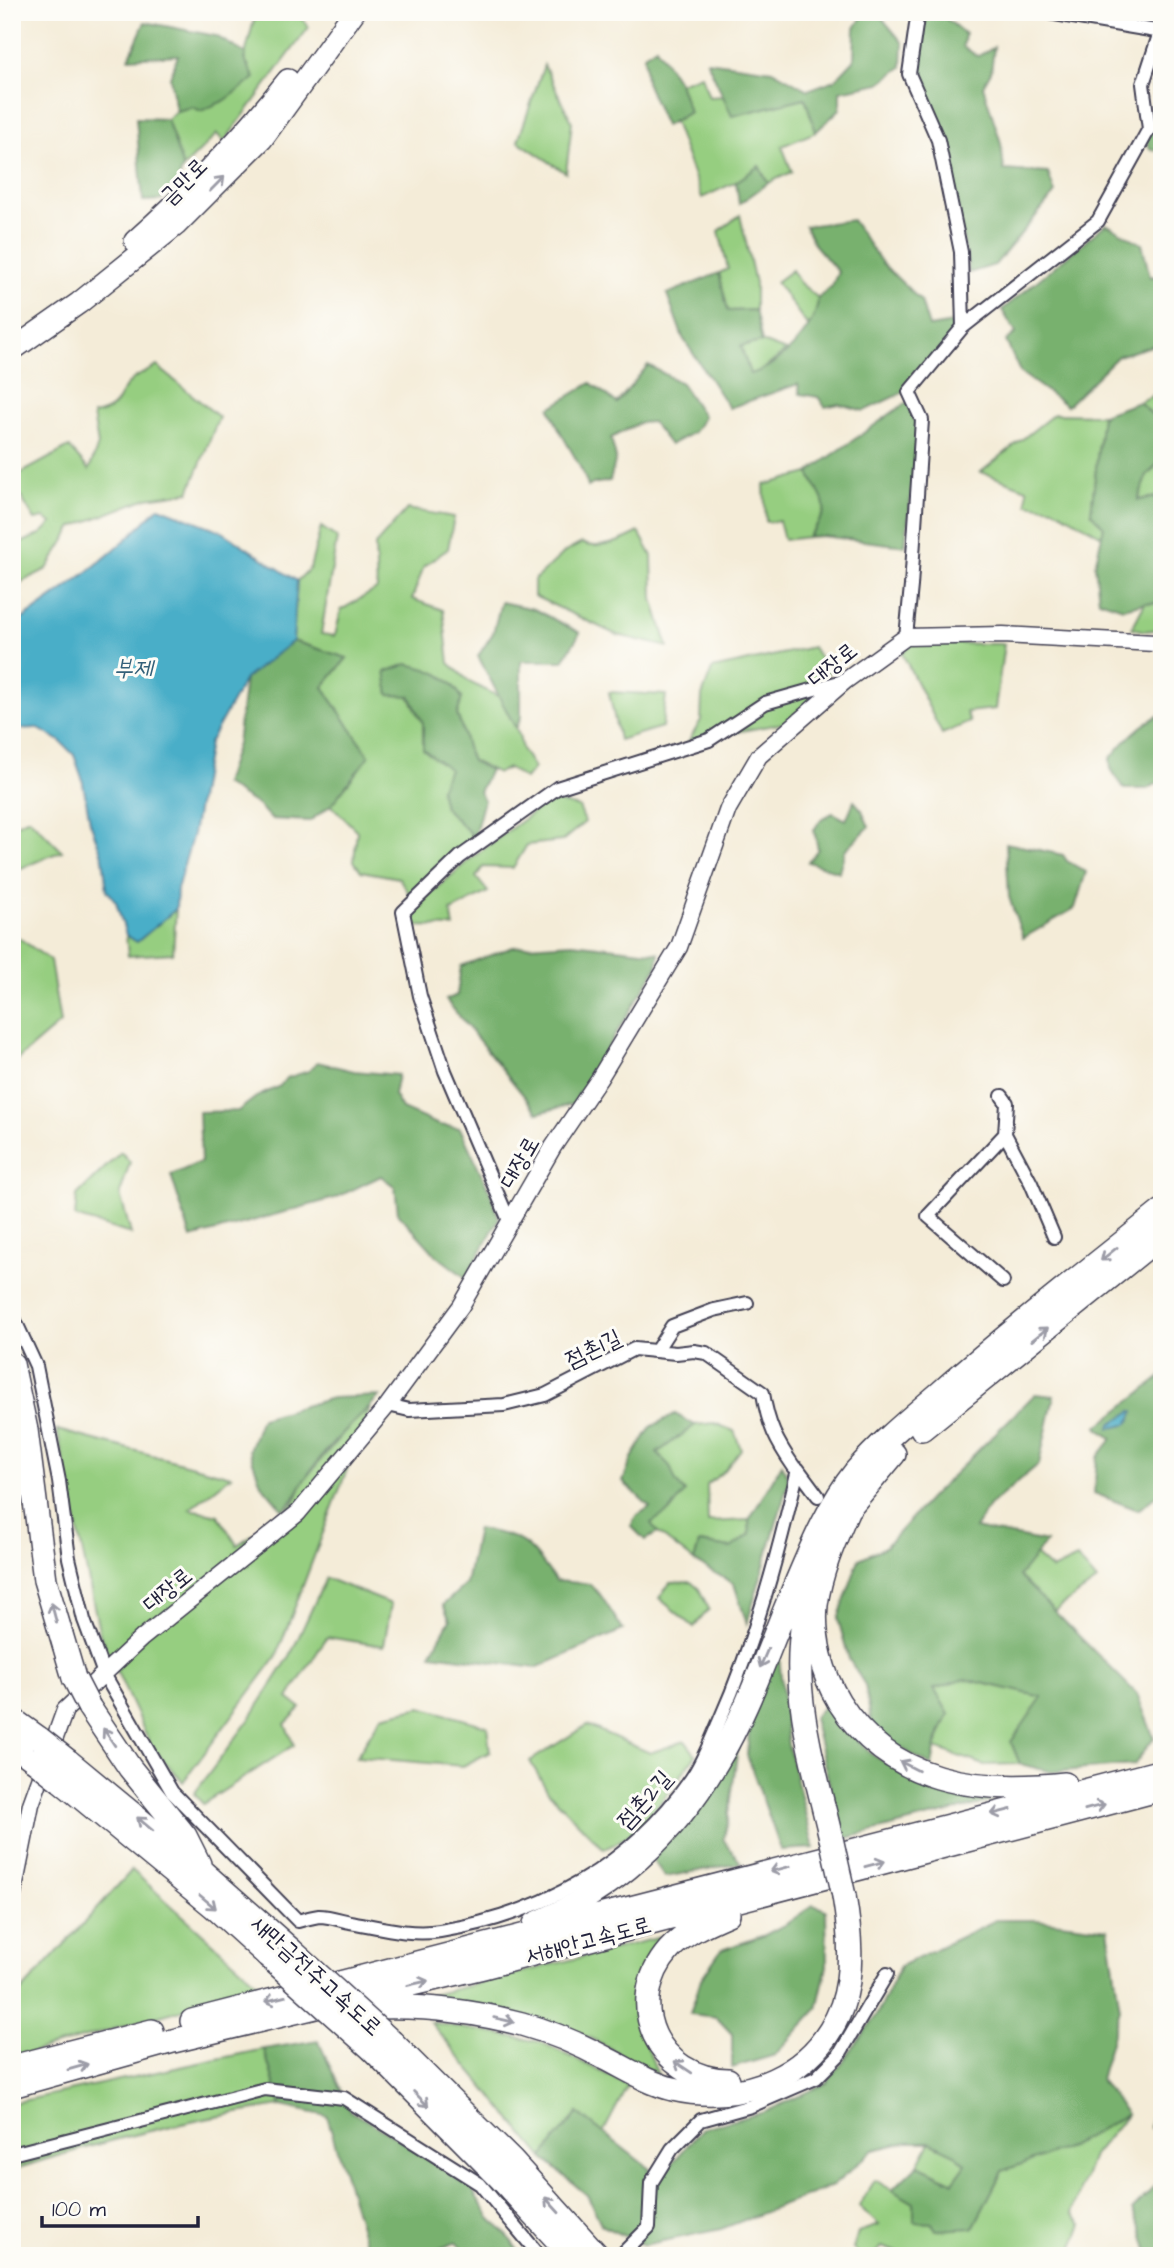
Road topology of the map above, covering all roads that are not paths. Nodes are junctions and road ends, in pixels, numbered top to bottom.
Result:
1 (335, 12) edge
2 (354, 12) edge
3 (915, 12) edge
4 (1043, 12) edge
5 (1161, 32) edge
6 (963, 327) junction
7 (12, 332) edge
8 (12, 350) edge
9 (906, 636) junction
10 (1162, 641) edge
11 (845, 681) junction
12 (1002, 1096) dead end
13 (1005, 1135) junction
14 (1162, 1211) edge
15 (510, 1223) junction
16 (1162, 1235) edge
17 (1054, 1237) dead end
18 (1003, 1281) dead end
19 (747, 1303) dead end
20 (12, 1314) edge
21 (656, 1351) junction
22 (12, 1364) edge
23 (388, 1405) junction
24 (798, 1469) junction
25 (818, 1496) dead end
26 (848, 1509) junction
27 (810, 1550) junction
28 (104, 1674) junction
29 (12, 1719) edge
30 (12, 1744) edge
31 (37, 1749) junction
32 (12, 1751) edge
33 (64, 1771) junction
34 (1156, 1779) edge
35 (826, 1839) junction
36 (204, 1873) junction
37 (834, 1891) junction
38 (12, 1899) edge
39 (279, 1952) junction
40 (459, 1953) junction
41 (887, 1974) dead end
42 (290, 2013) junction
43 (383, 2046) junction
44 (12, 2067) edge
45 (12, 2086) edge
46 (12, 2154) edge
47 (540, 2256) edge
48 (572, 2256) edge
49 (598, 2256) edge
50 (635, 2256) edge

1 - 7 highway, 금만로
8 -> 2 highway, 금만로
3 - 6 street
4 - 5 street
5 - 6 street
6 - 9 street
9 - 10 street
9 - 11 street, 대장로
11 - 15 street, 대장로
11 - 15 street
12 - 13 street
13 - 17 street
13 - 18 street
14 -> 27 highway
15 - 23 street, 대장로
26 -> 16 highway
19 - 21 street
20 - 28 street
21 - 23 street, 점촌1길
21 - 24 street, 점촌1길
36 -> 22 highway, bridge
23 - 28 street, 대장로
24 - 25 street, 점촌1길
24 - 28 street, 점촌2길
34 -> 26 highway
26 - 35 highway
27 - 35 highway
27 -> 40 highway
28 - 38 street, 대장로
29 - 31 highway, 새만금전주고속도로
30 - 31 highway, 새만금전주고속도로
31 - 32 highway
31 - 33 highway, 새만금전주고속도로, bridge
36 -> 33 highway, 새만금전주고속도로
33 -> 39 highway, 새만금전주고속도로
37 -> 34 highway, 서해안고속도로
34 -> 40 highway, 서해안고속도로
35 - 37 highway
36 - 39 highway, 새만금전주고속도로
37 -> 37 highway
42 -> 37 highway, 서해안고속도로
42 -> 37 highway
39 - 43 highway, 새만금전주고속도로, bridge
40 -> 44 highway, 서해안고속도로
41 - 50 street
45 -> 42 highway, 서해안고속도로
43 -> 48 highway, 새만금전주고속도로
49 -> 43 highway, 새만금전주고속도로
46 - 47 street

